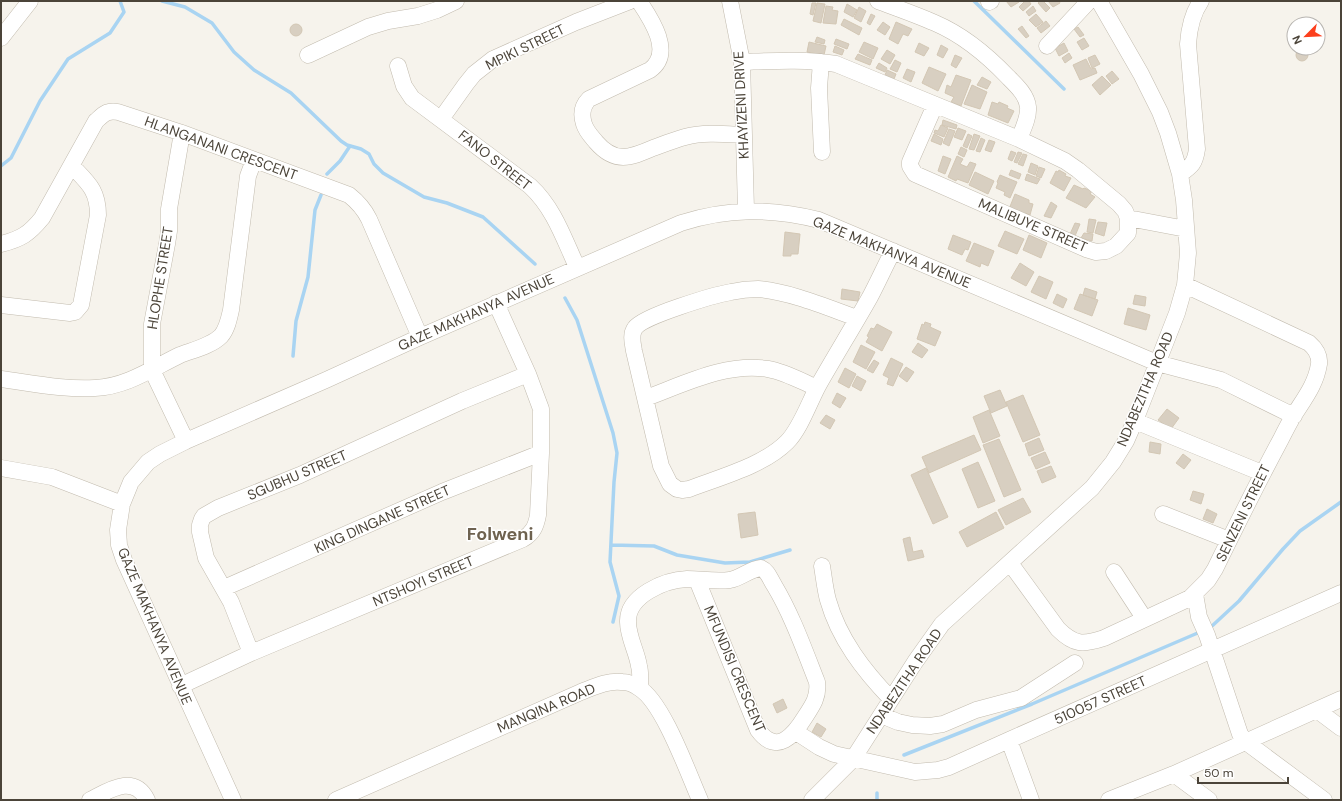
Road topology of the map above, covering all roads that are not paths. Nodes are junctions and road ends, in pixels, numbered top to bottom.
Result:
1 (30, 1) edge
2 (456, 1) edge
3 (630, 1) edge
4 (639, 1) edge
5 (730, 1) edge
6 (878, 1) edge
7 (1089, 1) edge
8 (1099, 1) edge
9 (1201, 1) edge
10 (1, 38) edge
11 (1047, 46) dead end
12 (308, 56) dead end
13 (742, 62) junction
14 (821, 62) junction
15 (398, 66) dead end
16 (935, 105) junction
17 (441, 119) junction
18 (182, 133) junction
19 (743, 134) junction
20 (1019, 139) junction
21 (822, 152) dead end
22 (254, 160) junction
23 (72, 166) junction
24 (1180, 174) junction
25 (746, 210) junction
26 (1128, 218) junction
27 (1186, 229) junction
28 (1, 244) edge
29 (893, 251) junction
30 (577, 267) junction
31 (1185, 286) junction
32 (496, 303) junction
33 (1, 305) edge
34 (857, 318) junction
35 (420, 337) junction
36 (1157, 363) junction
37 (152, 370) junction
38 (528, 374) junction
39 (1, 379) edge
40 (817, 388) junction
41 (646, 398) junction
42 (1294, 416) junction
43 (1135, 421) junction
44 (186, 441) junction
45 (541, 453) junction
46 (1, 468) edge
47 (1262, 473) junction
48 (122, 504) junction
49 (1163, 514) dead end
50 (1229, 540) junction
51 (1010, 563) junction
52 (822, 566) dead end
53 (1114, 572) dead end
54 (697, 580) junction
55 (224, 588) junction
56 (1341, 593) edge
57 (1195, 594) junction
58 (1144, 618) junction
59 (1212, 650) junction
60 (251, 653) junction
61 (1075, 663) dead end
62 (180, 686) junction
63 (640, 688) junction
64 (891, 699) junction
65 (1341, 699) edge
66 (1317, 710) junction
67 (881, 715) junction
68 (1341, 728) edge
69 (796, 732) junction
70 (1009, 740) junction
71 (1246, 742) junction
72 (853, 759) junction
73 (1174, 774) junction
74 (90, 800) edge
75 (147, 800) edge
76 (233, 800) edge
77 (336, 800) edge
78 (700, 800) edge
79 (812, 800) edge
80 (1031, 800) edge
81 (1110, 800) edge
82 (1209, 800) edge
83 (1324, 800) edge

1 - 10 street
2 - 12 street
3 - 17 street, MPIKI STREET
4 - 19 street
5 - 13 street, KHAYIZENI DRIVE
6 - 20 street
7 - 11 street
8 - 24 street, NDABEZITHA ROAD
9 - 24 street
13 - 14 street
13 - 19 street, KHAYIZENI DRIVE
14 - 16 street
14 - 21 street
15 - 17 street, FANO STREET
16 - 20 street
16 - 26 street, MALIBUYE STREET
17 - 30 street, FANO STREET
18 - 22 street, HLANGANANI CRESCENT
18 - 23 street, HLANGANANI CRESCENT
18 - 37 street, HLOPHE STREET
19 - 25 street, KHAYIZENI DRIVE
20 - 26 street
22 - 35 street, HLANGANANI CRESCENT
22 - 37 street
23 - 28 street, HLANGANANI CRESCENT
23 - 33 street
24 - 27 street, NDABEZITHA ROAD
25 - 29 street, GAZE MAKHANYA AVENUE
25 - 30 street, GAZE MAKHANYA AVENUE
26 - 27 street
27 - 31 street, NDABEZITHA ROAD
29 - 34 street
29 - 36 street, GAZE MAKHANYA AVENUE
30 - 32 street, GAZE MAKHANYA AVENUE
31 - 36 street, NDABEZITHA ROAD
31 - 42 street, SENZENI STREET
32 - 35 street, GAZE MAKHANYA AVENUE
32 - 38 street, NTSHOYI STREET
34 - 40 street
34 - 41 street
35 - 44 street, GAZE MAKHANYA AVENUE
36 - 42 street, GAZE MAKHANYA AVENUE
36 - 43 street, NDABEZITHA ROAD
37 - 39 street
37 - 44 street, HLOPHE STREET
38 - 45 street, NTSHOYI STREET
38 - 55 street, SGUBHU STREET
40 - 41 street
40 - 41 street
42 - 47 street, SENZENI STREET
43 - 47 street
43 - 51 street, NDABEZITHA ROAD
44 - 48 street, GAZE MAKHANYA AVENUE
45 - 55 street, KING DINGANE STREET
45 - 60 street, NTSHOYI STREET
46 - 48 street
47 - 50 street, SENZENI STREET
48 - 62 street, GAZE MAKHANYA AVENUE
49 - 50 street
50 - 57 street, SENZENI STREET
51 - 58 street, SENZENI STREET
51 - 64 street, NDABEZITHA ROAD
52 - 64 street
53 - 58 street
54 - 63 street
54 - 69 street, MFUNDISI CRESCENT
54 - 69 street
55 - 60 street, SGUBHU STREET
56 - 59 street, 510057 STREET
57 - 58 street, SENZENI STREET
57 - 59 street
59 - 70 street, 510057 STREET
59 - 71 street
60 - 62 street, NTSHOYI STREET
61 - 67 street
62 - 76 street, GAZE MAKHANYA AVENUE
63 - 77 street, MANQINA ROAD
63 - 78 street, MANQINA ROAD
64 - 67 street, NDABEZITHA ROAD
65 - 66 street
66 - 68 street
66 - 71 street
67 - 72 street, NDABEZITHA ROAD
69 - 72 street, 510057 STREET
70 - 72 street, 510057 STREET
70 - 80 street
71 - 73 street
71 - 83 street
72 - 79 street, NDABEZITHA ROAD
73 - 81 street
73 - 82 street
74 - 75 street

